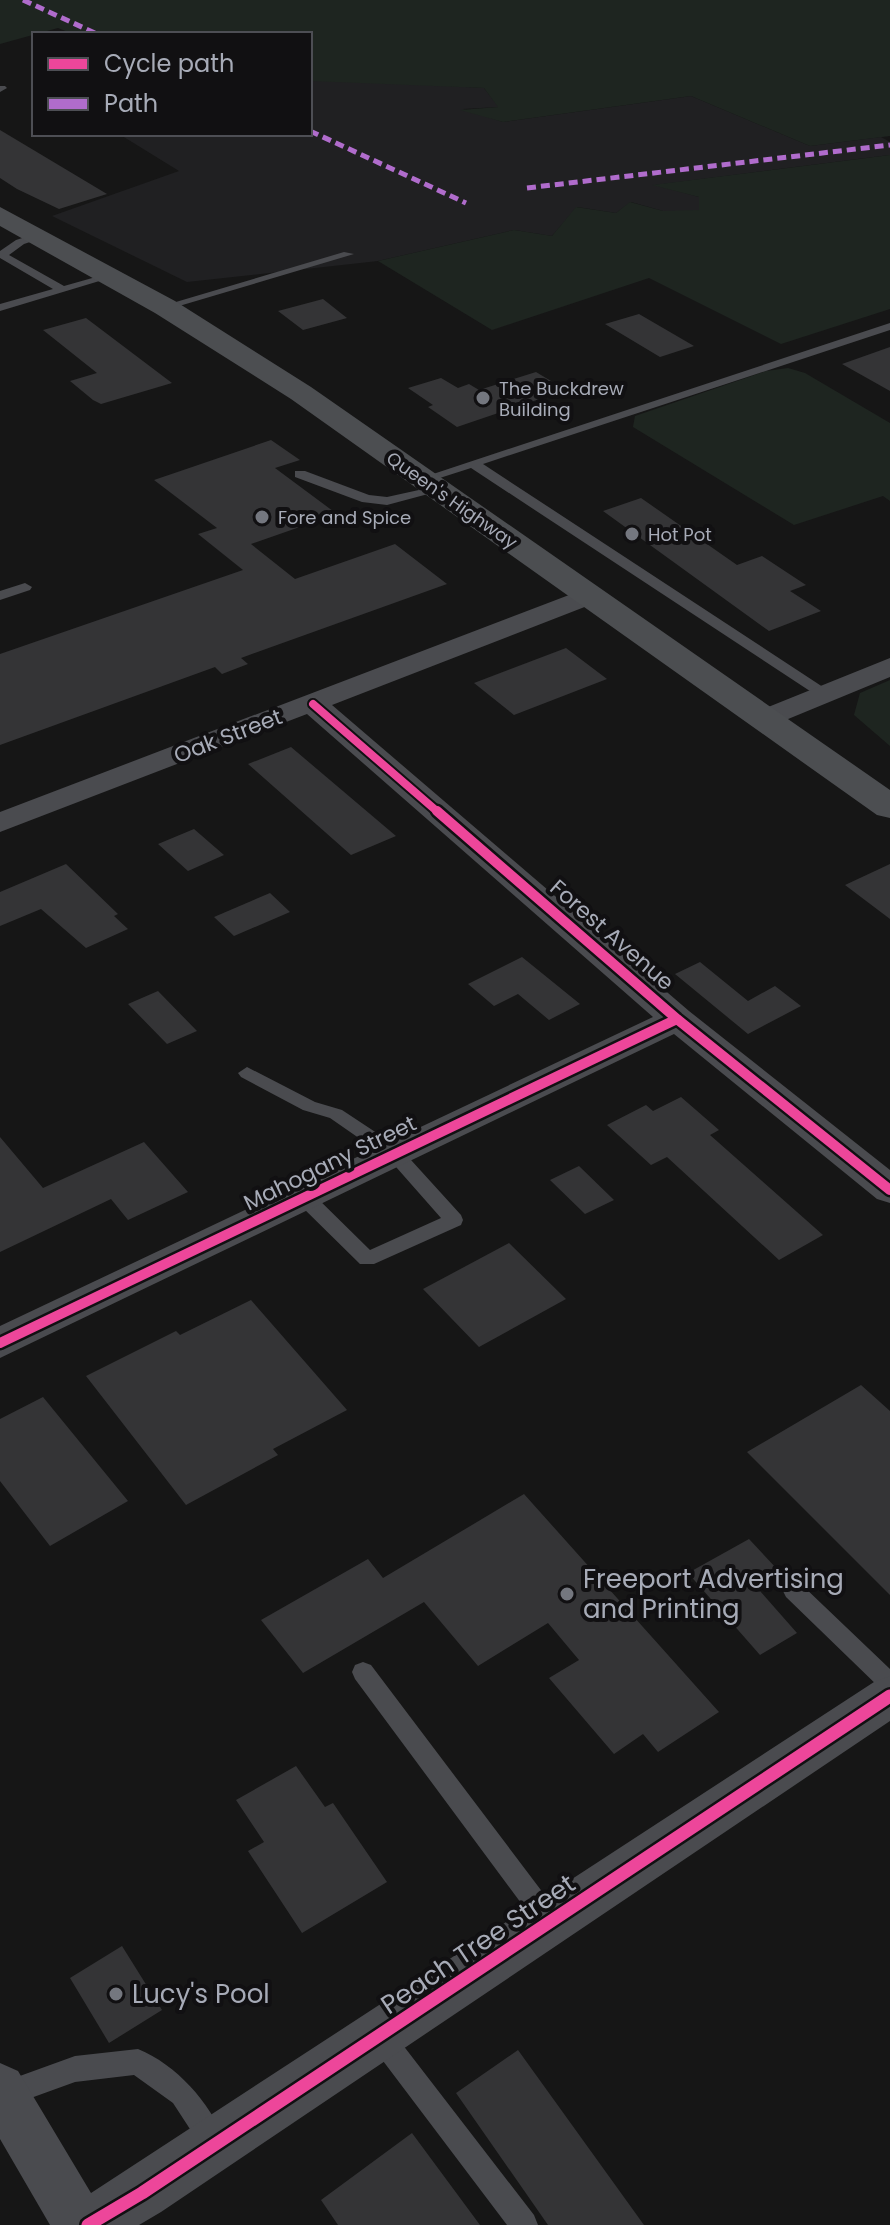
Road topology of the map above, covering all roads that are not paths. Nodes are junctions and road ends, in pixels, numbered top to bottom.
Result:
1 (0, 215) edge
2 (38, 236) junction
3 (348, 254) dead end
4 (110, 276) junction
5 (63, 290) junction
6 (165, 307) junction
7 (0, 308) edge
8 (890, 326) edge
9 (473, 463) junction
10 (300, 474) dead end
11 (429, 485) junction
12 (25, 587) dead end
13 (590, 595) junction
14 (0, 596) edge
15 (890, 667) edge
16 (824, 694) junction
17 (313, 704) junction
18 (766, 718) junction
19 (890, 807) edge
20 (0, 823) edge
21 (677, 1019) junction
22 (247, 1073) dead end
23 (395, 1154) junction
24 (890, 1190) edge
25 (304, 1197) junction
26 (0, 1343) edge
27 (794, 1591) dead end
28 (363, 1672) dead end
29 (890, 1683) edge
30 (890, 1696) edge
31 (550, 1922) junction
32 (380, 2035) junction
33 (2, 2092) edge
34 (215, 2145) junction
35 (80, 2225) edge
36 (88, 2225) edge
37 (524, 2225) edge

1 - 2 main road, Queen's Highway
2 - 4 main road, Queen's Highway
2 - 5 lane
3 - 6 lane
4 - 5 lane
4 - 6 main road, Queen's Highway
5 - 7 lane
6 - 11 main road, Queen's Highway
8 - 9 lane
9 - 11 lane
9 - 16 lane
10 - 11 lane
11 - 13 main road, Queen's Highway
12 - 14 lane
13 - 17 street, Oak Street
13 - 18 main road, Queen's Highway
15 - 16 street
16 - 18 street
17 - 20 street, Oak Street
17 - 21 street, Forest Avenue
18 - 19 main road, Queen's Highway
21 - 23 street, Mahogany Street
21 - 24 street, Forest Avenue
22 - 23 lane
23 - 25 street, Mahogany Street
23 - 25 lane
25 - 26 street, Mahogany Street
27 - 29 lane
28 - 31 lane
30 - 31 street, Peach Tree Street
31 - 32 street, Peach Tree Street
32 - 34 street, Peach Tree Street
32 - 37 lane
33 - 34 lane
33 - 35 street
34 - 36 street, Peach Tree Street

